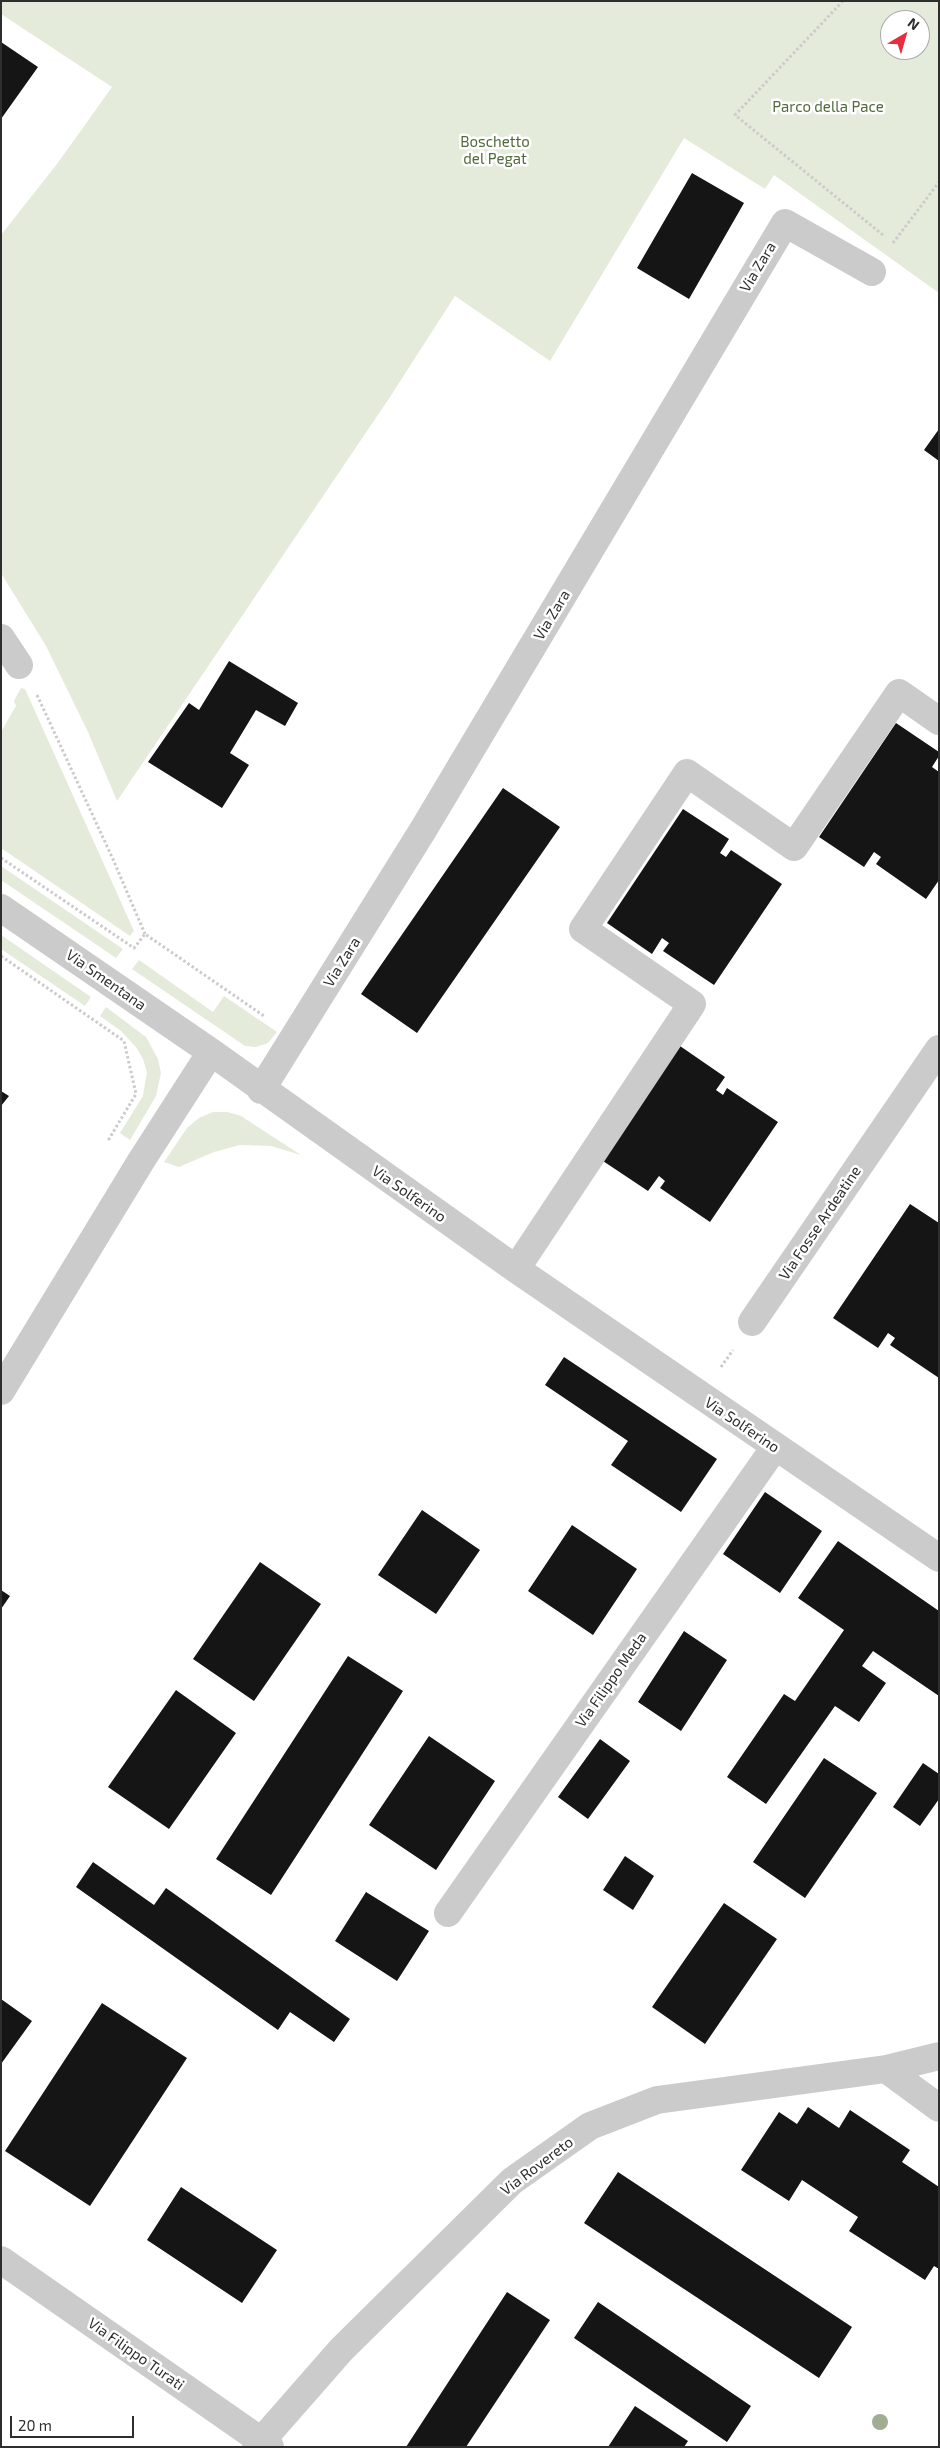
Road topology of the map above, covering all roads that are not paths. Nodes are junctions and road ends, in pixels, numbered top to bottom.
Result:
1 (872, 272) road end
2 (1, 638) edge
3 (19, 665) road end
4 (939, 721) edge
5 (1, 908) edge
6 (939, 1049) edge
7 (211, 1052) junction
8 (261, 1090) junction
9 (516, 1269) junction
10 (752, 1322) road end
11 (1, 1391) edge
12 (775, 1447) junction
13 (939, 1558) edge
14 (448, 1913) dead end
15 (939, 2056) edge
16 (886, 2069) junction
17 (939, 2108) edge
18 (1, 2260) edge
19 (262, 2445) edge

1 - 8 street, Via Zara
2 - 3 street
4 - 9 street
5 - 7 street, Via Smentana
6 - 10 street, Via Fosse Ardeatine
7 - 8 street, Via Solferino
7 - 11 street
8 - 9 street, Via Solferino
9 - 12 street, Via Solferino
12 - 13 street, Via Solferino
12 - 14 street, Via Filippo Meda
15 - 16 street, Via Rovereto
16 - 17 street
16 - 19 street, Via Rovereto
18 - 19 street, Via Filippo Turati

